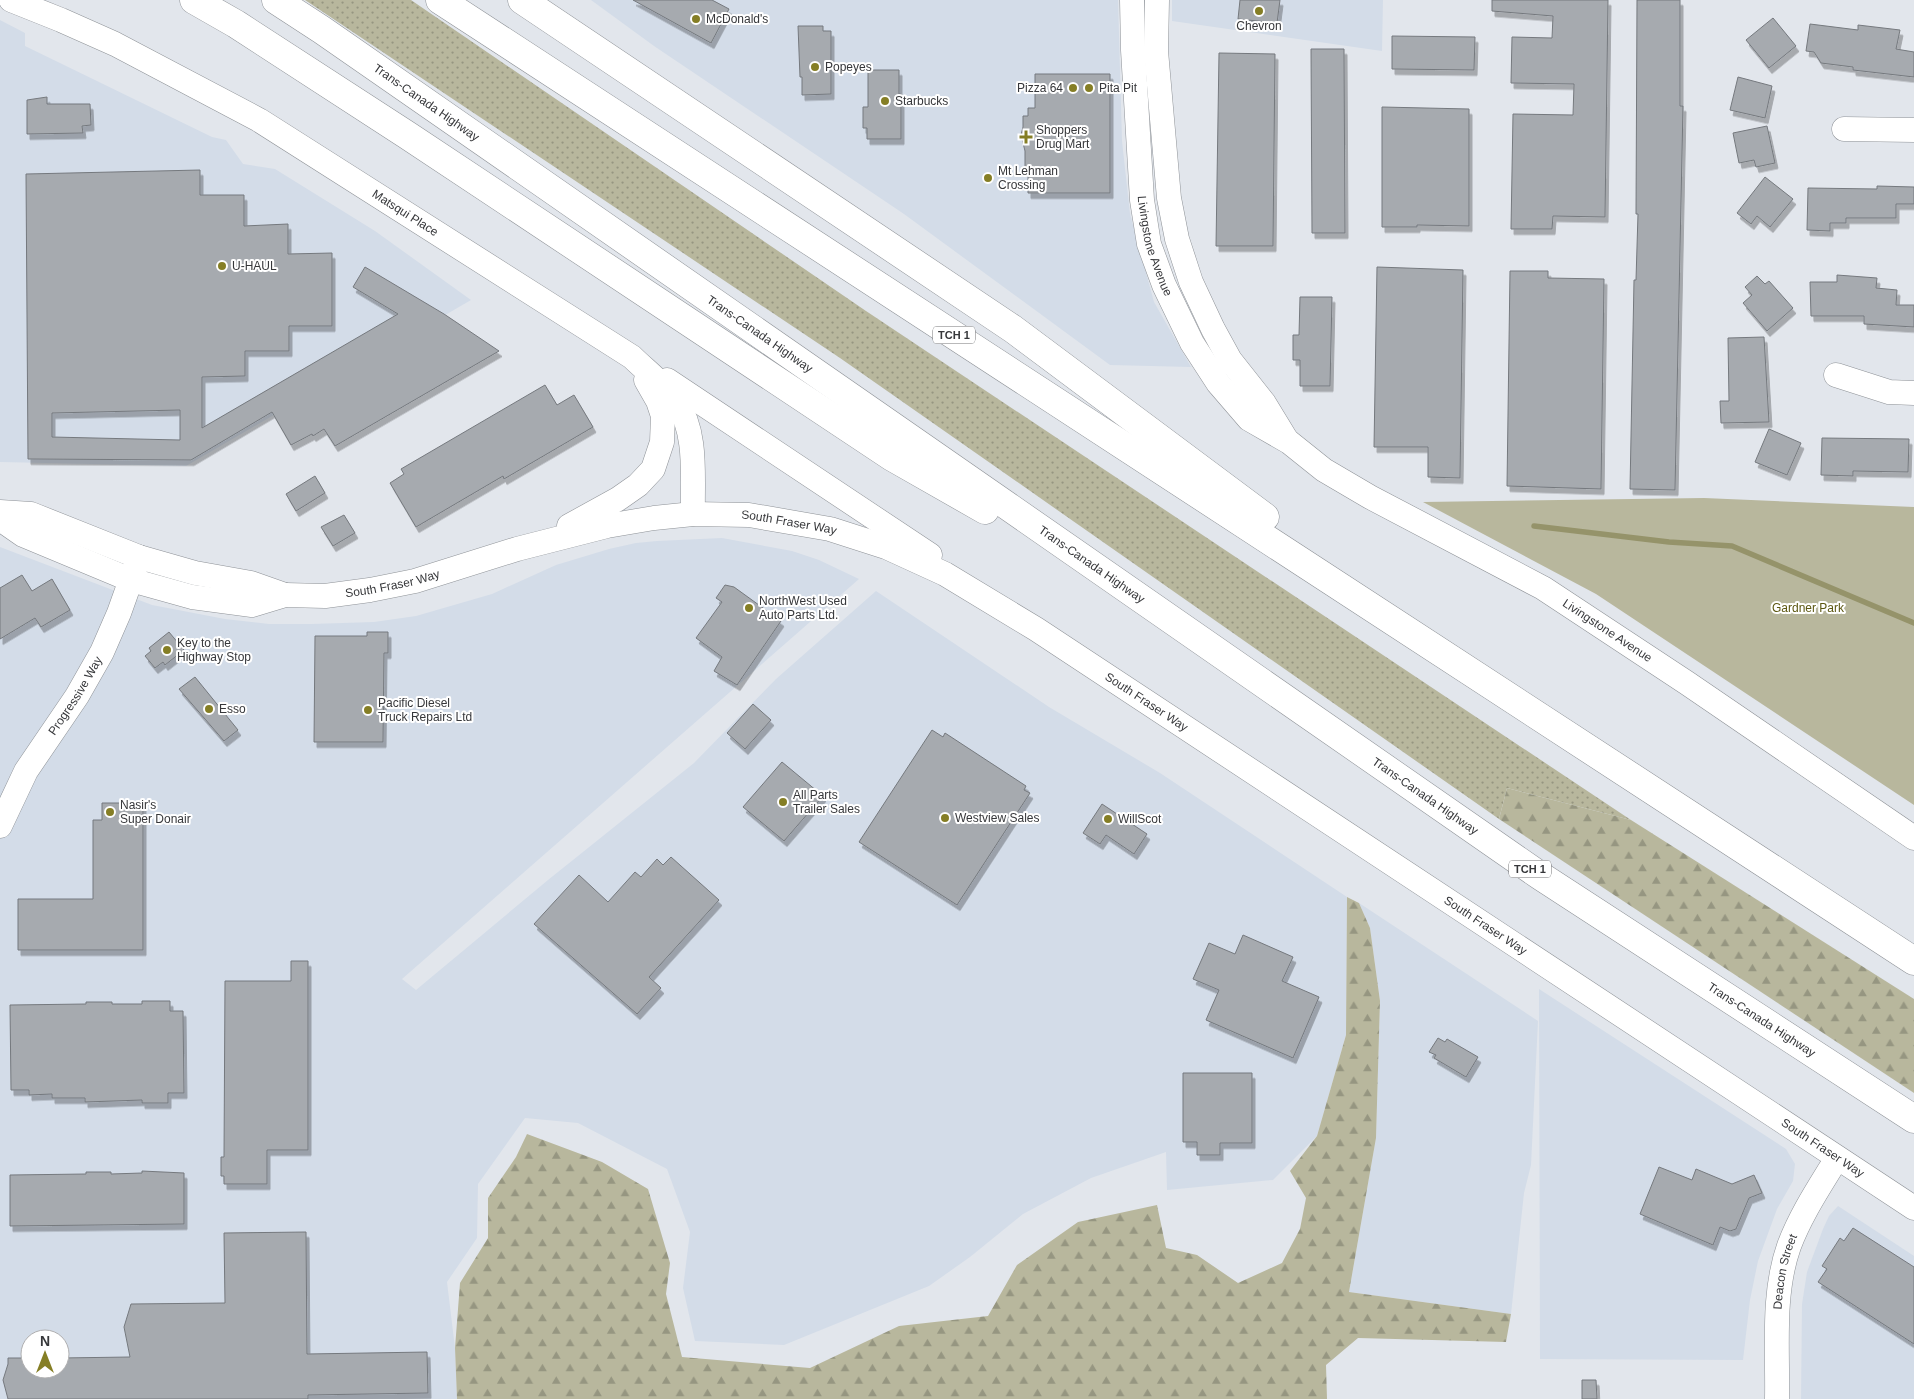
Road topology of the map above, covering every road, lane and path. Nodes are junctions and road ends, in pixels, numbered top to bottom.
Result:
1 (12, 0) edge
2 (194, 0) edge
3 (276, 0) edge
4 (440, 0) edge
5 (522, 0) edge
6 (535, 0) edge
7 (1132, 0) edge
8 (1157, 0) edge
9 (598, 50) junction
10 (1844, 129) dead end
11 (1914, 130) edge
12 (1202, 305) junction
13 (1178, 315) junction
14 (632, 357) junction
15 (1836, 375) dead end
16 (1914, 393) edge
17 (1289, 442) junction
18 (0, 512) edge
19 (693, 514) junction
20 (0, 519) edge
21 (517, 549) junction
22 (139, 557) junction
23 (131, 580) junction
24 (285, 595) junction
25 (1153, 607) junction
26 (1036, 629) junction
27 (1468, 669) junction
28 (0, 826) edge
29 (1914, 838) edge
30 (1914, 961) edge
31 (1914, 1119) edge
32 (1837, 1158) junction
33 (1914, 1208) edge
34 (1777, 1399) edge

1 - 14 street, Matsqui Place
2 - 25 highway
3 - 25 highway, Trans-Canada Highway / TCH 1
4 - 27 highway, TCH 1
5 - 9 highway
6 - 9 highway
7 - 13 street, Livingstone Avenue
8 - 12 street, Livingstone Avenue
9 - 27 highway
10 - 11 street
12 - 13 street
12 - 17 street, Livingstone Avenue
13 - 17 street, Livingstone Avenue
14 - 19 street, Matsqui Place
14 - 21 street
14 - 26 street
15 - 16 street
17 - 29 street, Livingstone Avenue
18 - 22 street, South Fraser Way
19 - 21 street, South Fraser Way
19 - 26 street, South Fraser Way
20 - 23 street, South Fraser Way
21 - 24 street, South Fraser Way
22 - 23 street, Progressive Way
22 - 24 street, South Fraser Way
23 - 24 street, South Fraser Way
23 - 28 street, Progressive Way
25 - 31 highway, Trans-Canada Highway / TCH 1
26 - 32 street, South Fraser Way
27 - 30 highway, TCH 1
32 - 33 street, South Fraser Way
32 - 34 street, Deacon Street

